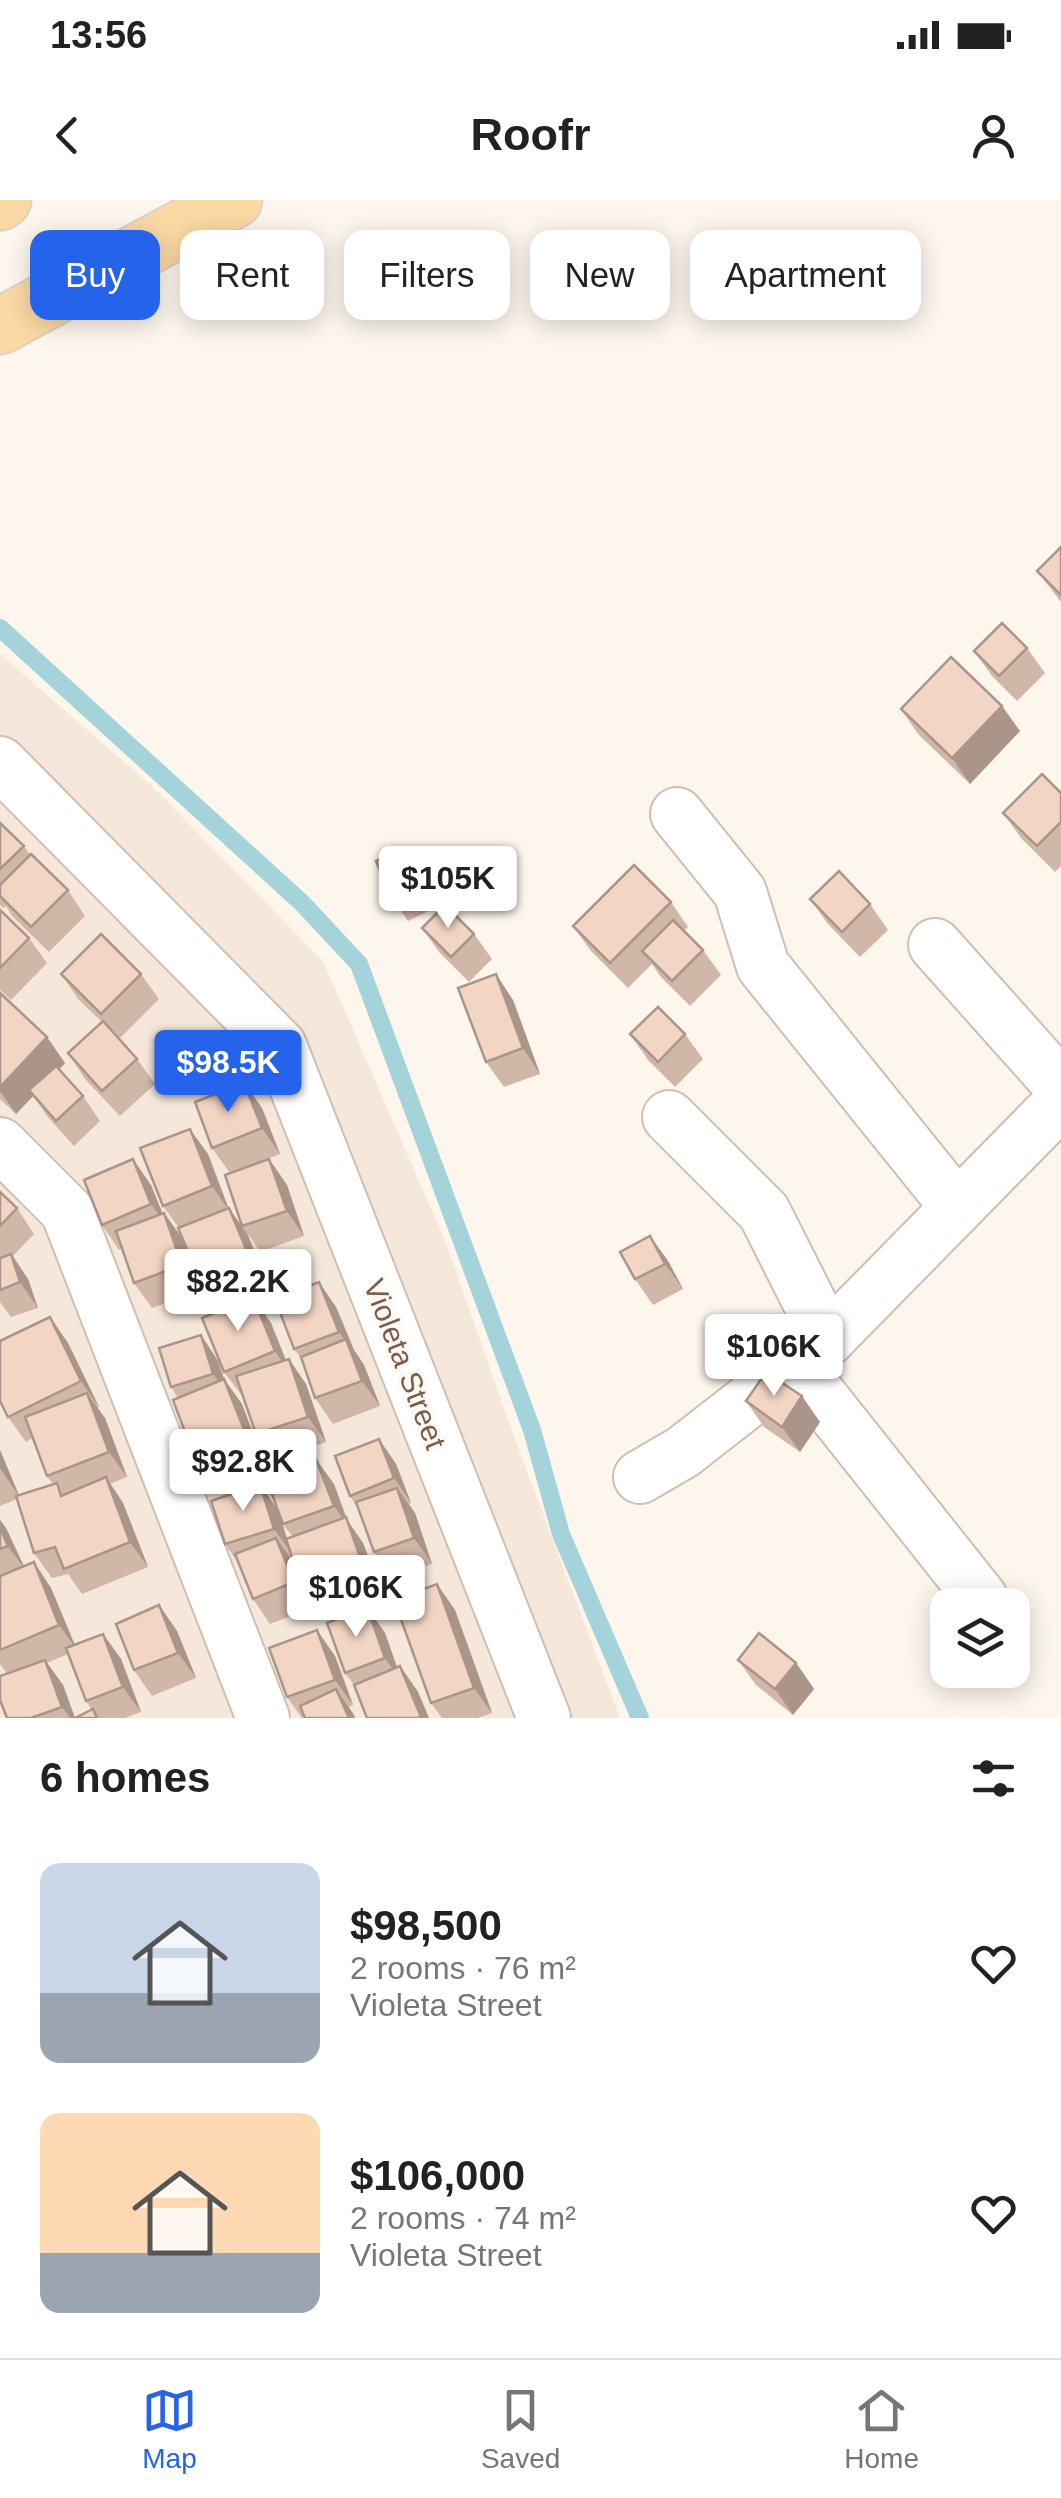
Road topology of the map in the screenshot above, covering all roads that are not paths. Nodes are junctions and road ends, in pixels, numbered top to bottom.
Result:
1 (234, 200) edge
2 (0, 326) edge
3 (0, 763) edge
4 (677, 814) dead end
5 (935, 945) dead end
6 (1061, 1086) edge
7 (1061, 1102) edge
8 (669, 1116) dead end
9 (0, 1144) edge
10 (957, 1207) junction
11 (812, 1352) junction
12 (640, 1477) dead end
13 (974, 1588) edge
14 (263, 1718) edge
15 (544, 1718) edge

1 - 2 main road
3 - 15 street, Violeta Street
4 - 10 street
5 - 6 street
7 - 10 street
8 - 11 street
9 - 14 street
10 - 11 street
11 - 12 street
11 - 13 street

